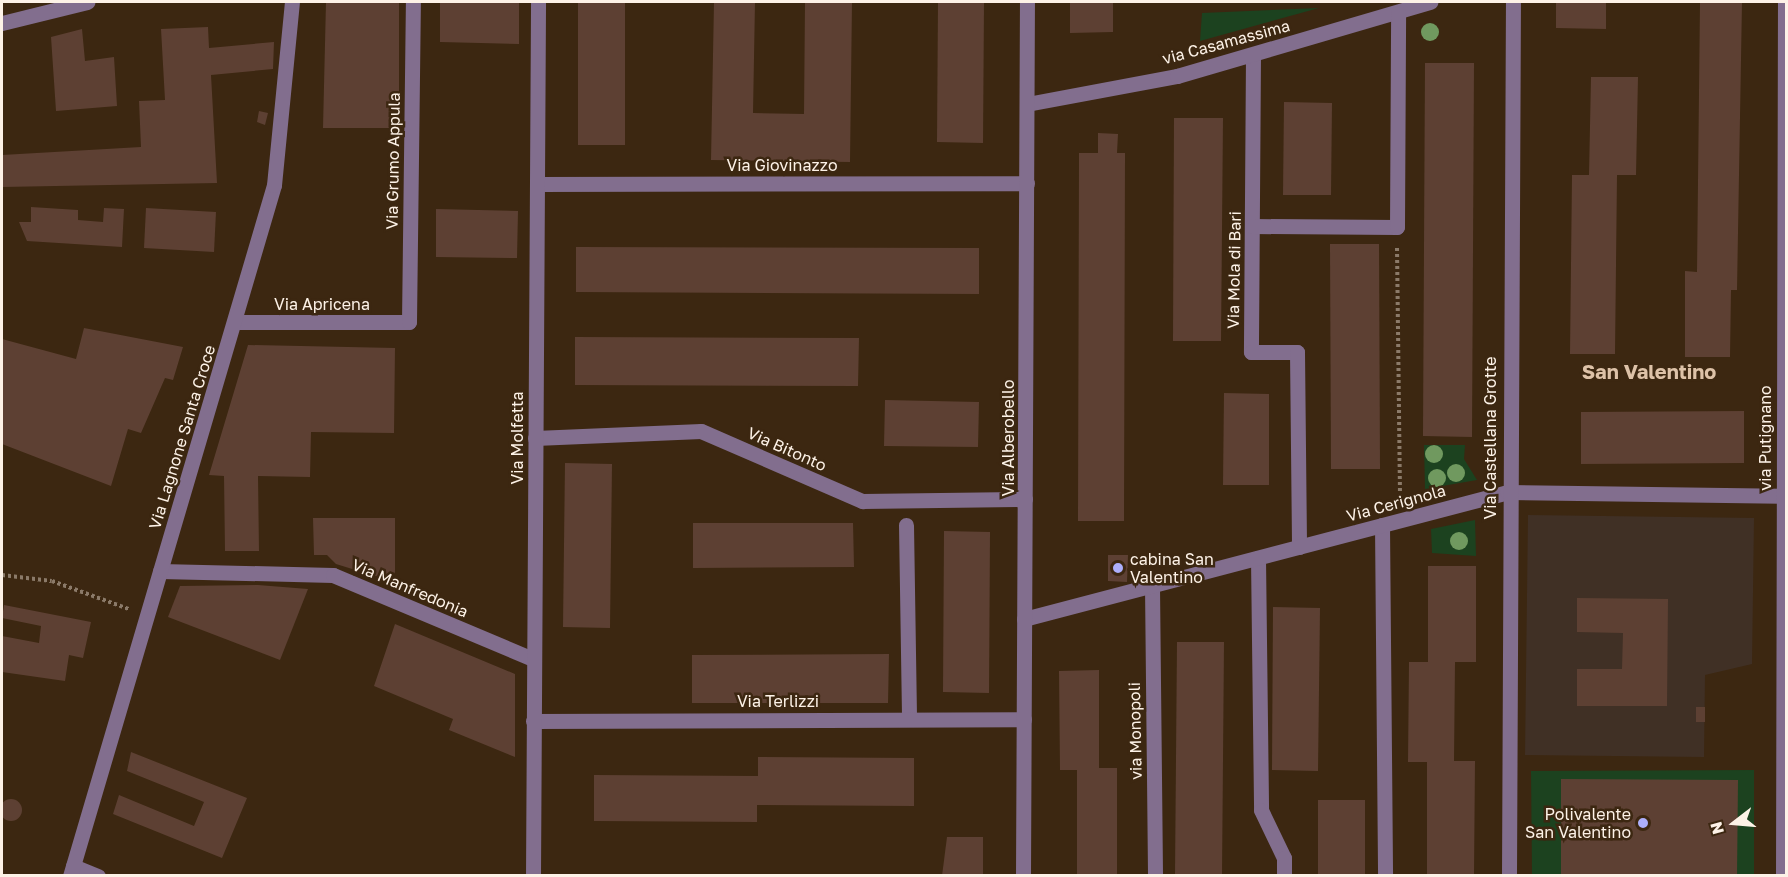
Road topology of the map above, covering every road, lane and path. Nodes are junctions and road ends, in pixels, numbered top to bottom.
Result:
1 (87, 2) edge
2 (292, 2) edge
3 (413, 2) edge
4 (538, 2) edge
5 (1027, 2) edge
6 (1430, 2) edge
7 (1513, 2) edge
8 (1785, 2) edge
9 (1398, 12) junction
10 (2, 23) edge
11 (1253, 55) junction
12 (1027, 104) junction
13 (1027, 183) junction
14 (537, 184) junction
15 (1252, 226) junction
16 (1397, 227) junction
17 (236, 322) junction
18 (409, 322) joint
19 (535, 438) junction
20 (1508, 492) junction
21 (1785, 496) edge
22 (1025, 499) junction
23 (1400, 520) junction
24 (906, 525) dead end
25 (1382, 525) junction
26 (1299, 547) junction
27 (1258, 558) junction
28 (160, 571) junction
29 (2, 575) edge
30 (1152, 586) junction
31 (146, 615) junction
32 (1024, 619) junction
33 (533, 659) junction
34 (909, 719) junction
35 (1024, 719) junction
36 (533, 721) junction
37 (72, 871) edge
38 (98, 876) edge
39 (533, 876) edge
40 (1023, 876) edge
41 (1155, 876) edge
42 (1284, 876) edge
43 (1385, 876) edge
44 (1509, 876) edge
45 (1784, 876) edge

1 - 10 street
2 - 17 street, Via Lagnone Santa Croce
3 - 18 street, Via Grumo Appula
4 - 14 street, Via Molfetta
5 - 12 street, Via Alberobello
6 - 9 street, via Casamassima
7 - 20 street, Via Castellana Grotte
8 - 21 street, via Putignano
9 - 11 street, via Casamassima
9 - 16 street
11 - 12 street, via Casamassima
11 - 15 street, Via Mola di Bari
12 - 13 street, Via Alberobello
13 - 14 street, Via Giovinazzo
13 - 22 street, Via Alberobello
14 - 19 street, Via Molfetta
15 - 16 street
15 - 26 street, Via Mola di Bari
16 - 23 path
17 - 18 street, Via Apricena
17 - 28 street, Via Lagnone Santa Croce
19 - 22 street, Via Bitonto
19 - 33 street, Via Molfetta
20 - 21 street, Via Cerignola
20 - 23 street, Via Cerignola
20 - 44 street, Via Castellana Grotte
21 - 45 street, via Putignano
22 - 32 street, Via Alberobello
23 - 25 street, Via Cerignola
24 - 34 street
25 - 26 street, Via Cerignola
25 - 43 street
26 - 27 street, Via Cerignola
27 - 30 street, Via Cerignola
27 - 42 street
28 - 31 street, Via Lagnone Santa Croce
28 - 33 street, Via Manfredonia
29 - 31 path
30 - 32 street, Via Cerignola
30 - 41 street, via Monopoli
31 - 37 street, Via Lagnone Santa Croce
32 - 35 street, Via Alberobello
33 - 36 street, Via Molfetta
34 - 35 street, Via Terlizzi
34 - 36 street, Via Terlizzi
35 - 40 street, Via Alberobello
36 - 39 street, Via Molfetta
37 - 38 street

